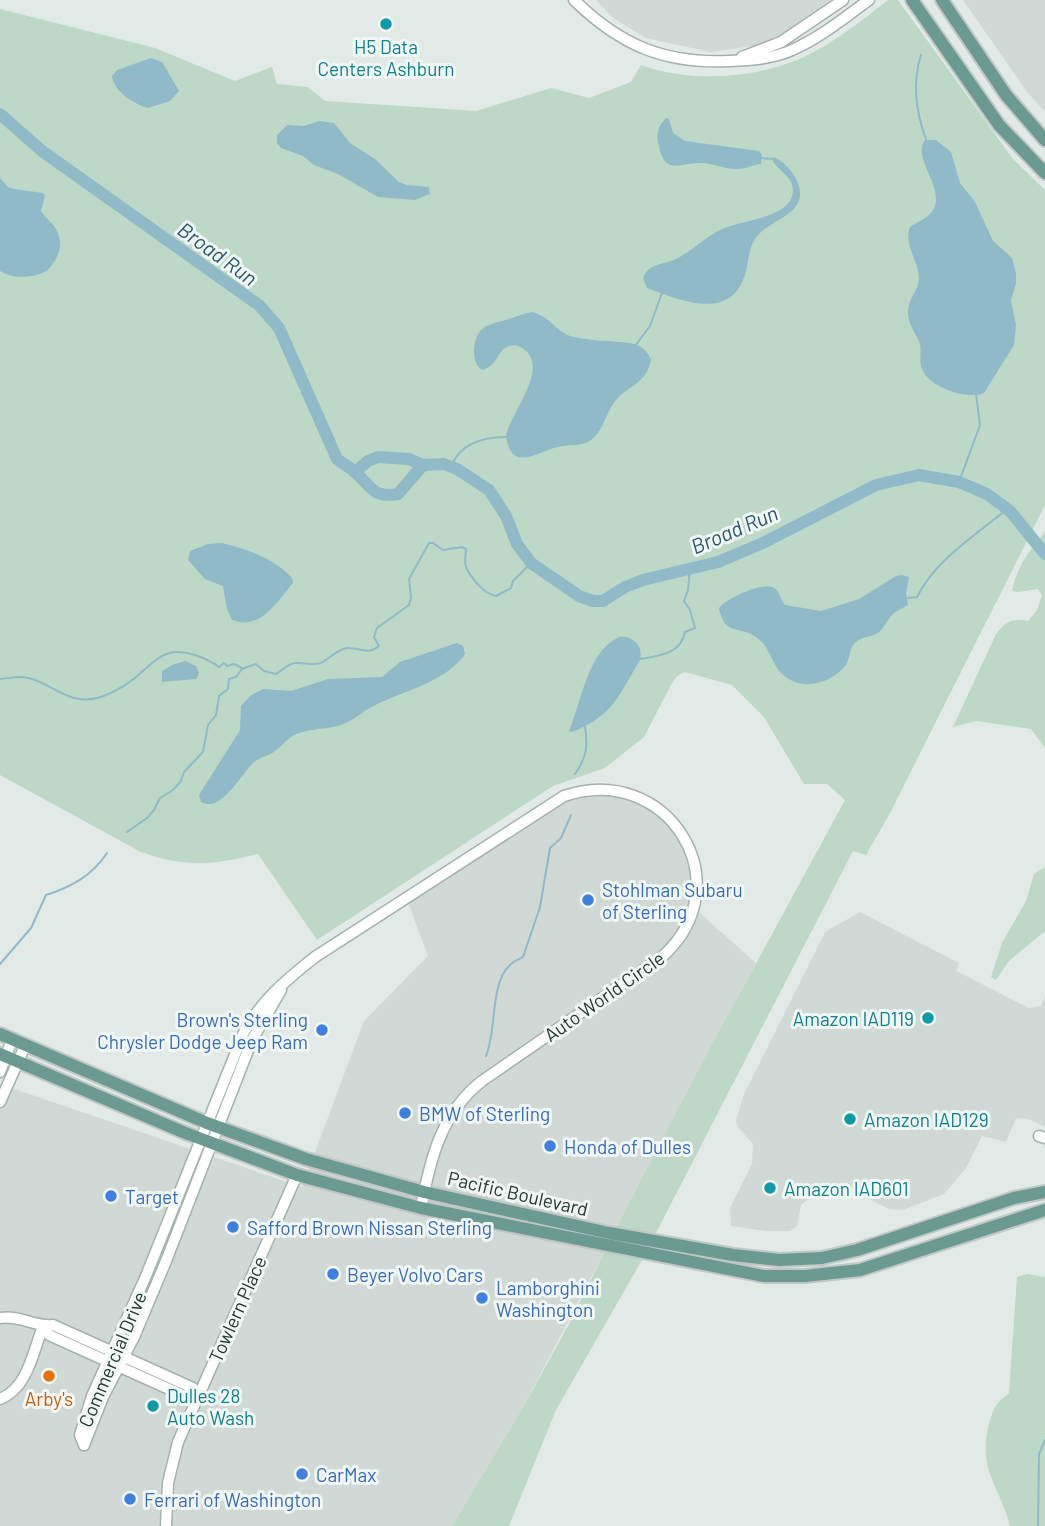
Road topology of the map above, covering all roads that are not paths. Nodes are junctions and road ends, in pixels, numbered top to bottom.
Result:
1 (574, 0) edge
2 (843, 0) edge
3 (869, 0) edge
4 (912, 0) edge
5 (942, 0) edge
6 (728, 61) junction
7 (1045, 140) edge
8 (1045, 173) edge
9 (6, 1037) edge
10 (25, 1046) junction
11 (8, 1058) edge
12 (0, 1072) edge
13 (0, 1102) edge
14 (212, 1125) junction
15 (206, 1141) junction
16 (297, 1175) junction
17 (424, 1192) junction
18 (1045, 1192) edge
19 (421, 1209) junction
20 (1045, 1210) edge
21 (606, 1238) junction
22 (0, 1318) edge
23 (43, 1326) junction
24 (116, 1359) junction
25 (198, 1397) junction
26 (0, 1399) edge
27 (166, 1526) edge

1 - 6 street
2 - 6 street
3 - 6 street
4 - 8 main road
5 - 7 main road
9 - 10 main road, Pacific Boulevard
9 - 11 street
10 - 11 street
10 - 14 main road, Pacific Boulevard
11 - 12 street
11 - 13 street
11 - 15 main road, Pacific Boulevard
14 - 15 street, Auto World Circle
14 - 17 main road, Pacific Boulevard
14 - 17 street, Auto World Circle
15 - 16 main road, Pacific Boulevard
15 - 24 street, Commercial Drive
16 - 19 main road, Pacific Boulevard
16 - 25 street, Towlern Place
17 - 19 street, Auto World Circle
17 - 21 main road, Pacific Boulevard
18 - 21 main road, Pacific Boulevard
19 - 21 main road, Pacific Boulevard
20 - 21 main road, Pacific Boulevard
22 - 23 street
23 - 24 street
23 - 26 street
24 - 24 street, Commercial Drive
24 - 25 street
25 - 27 street, Towlern Place

